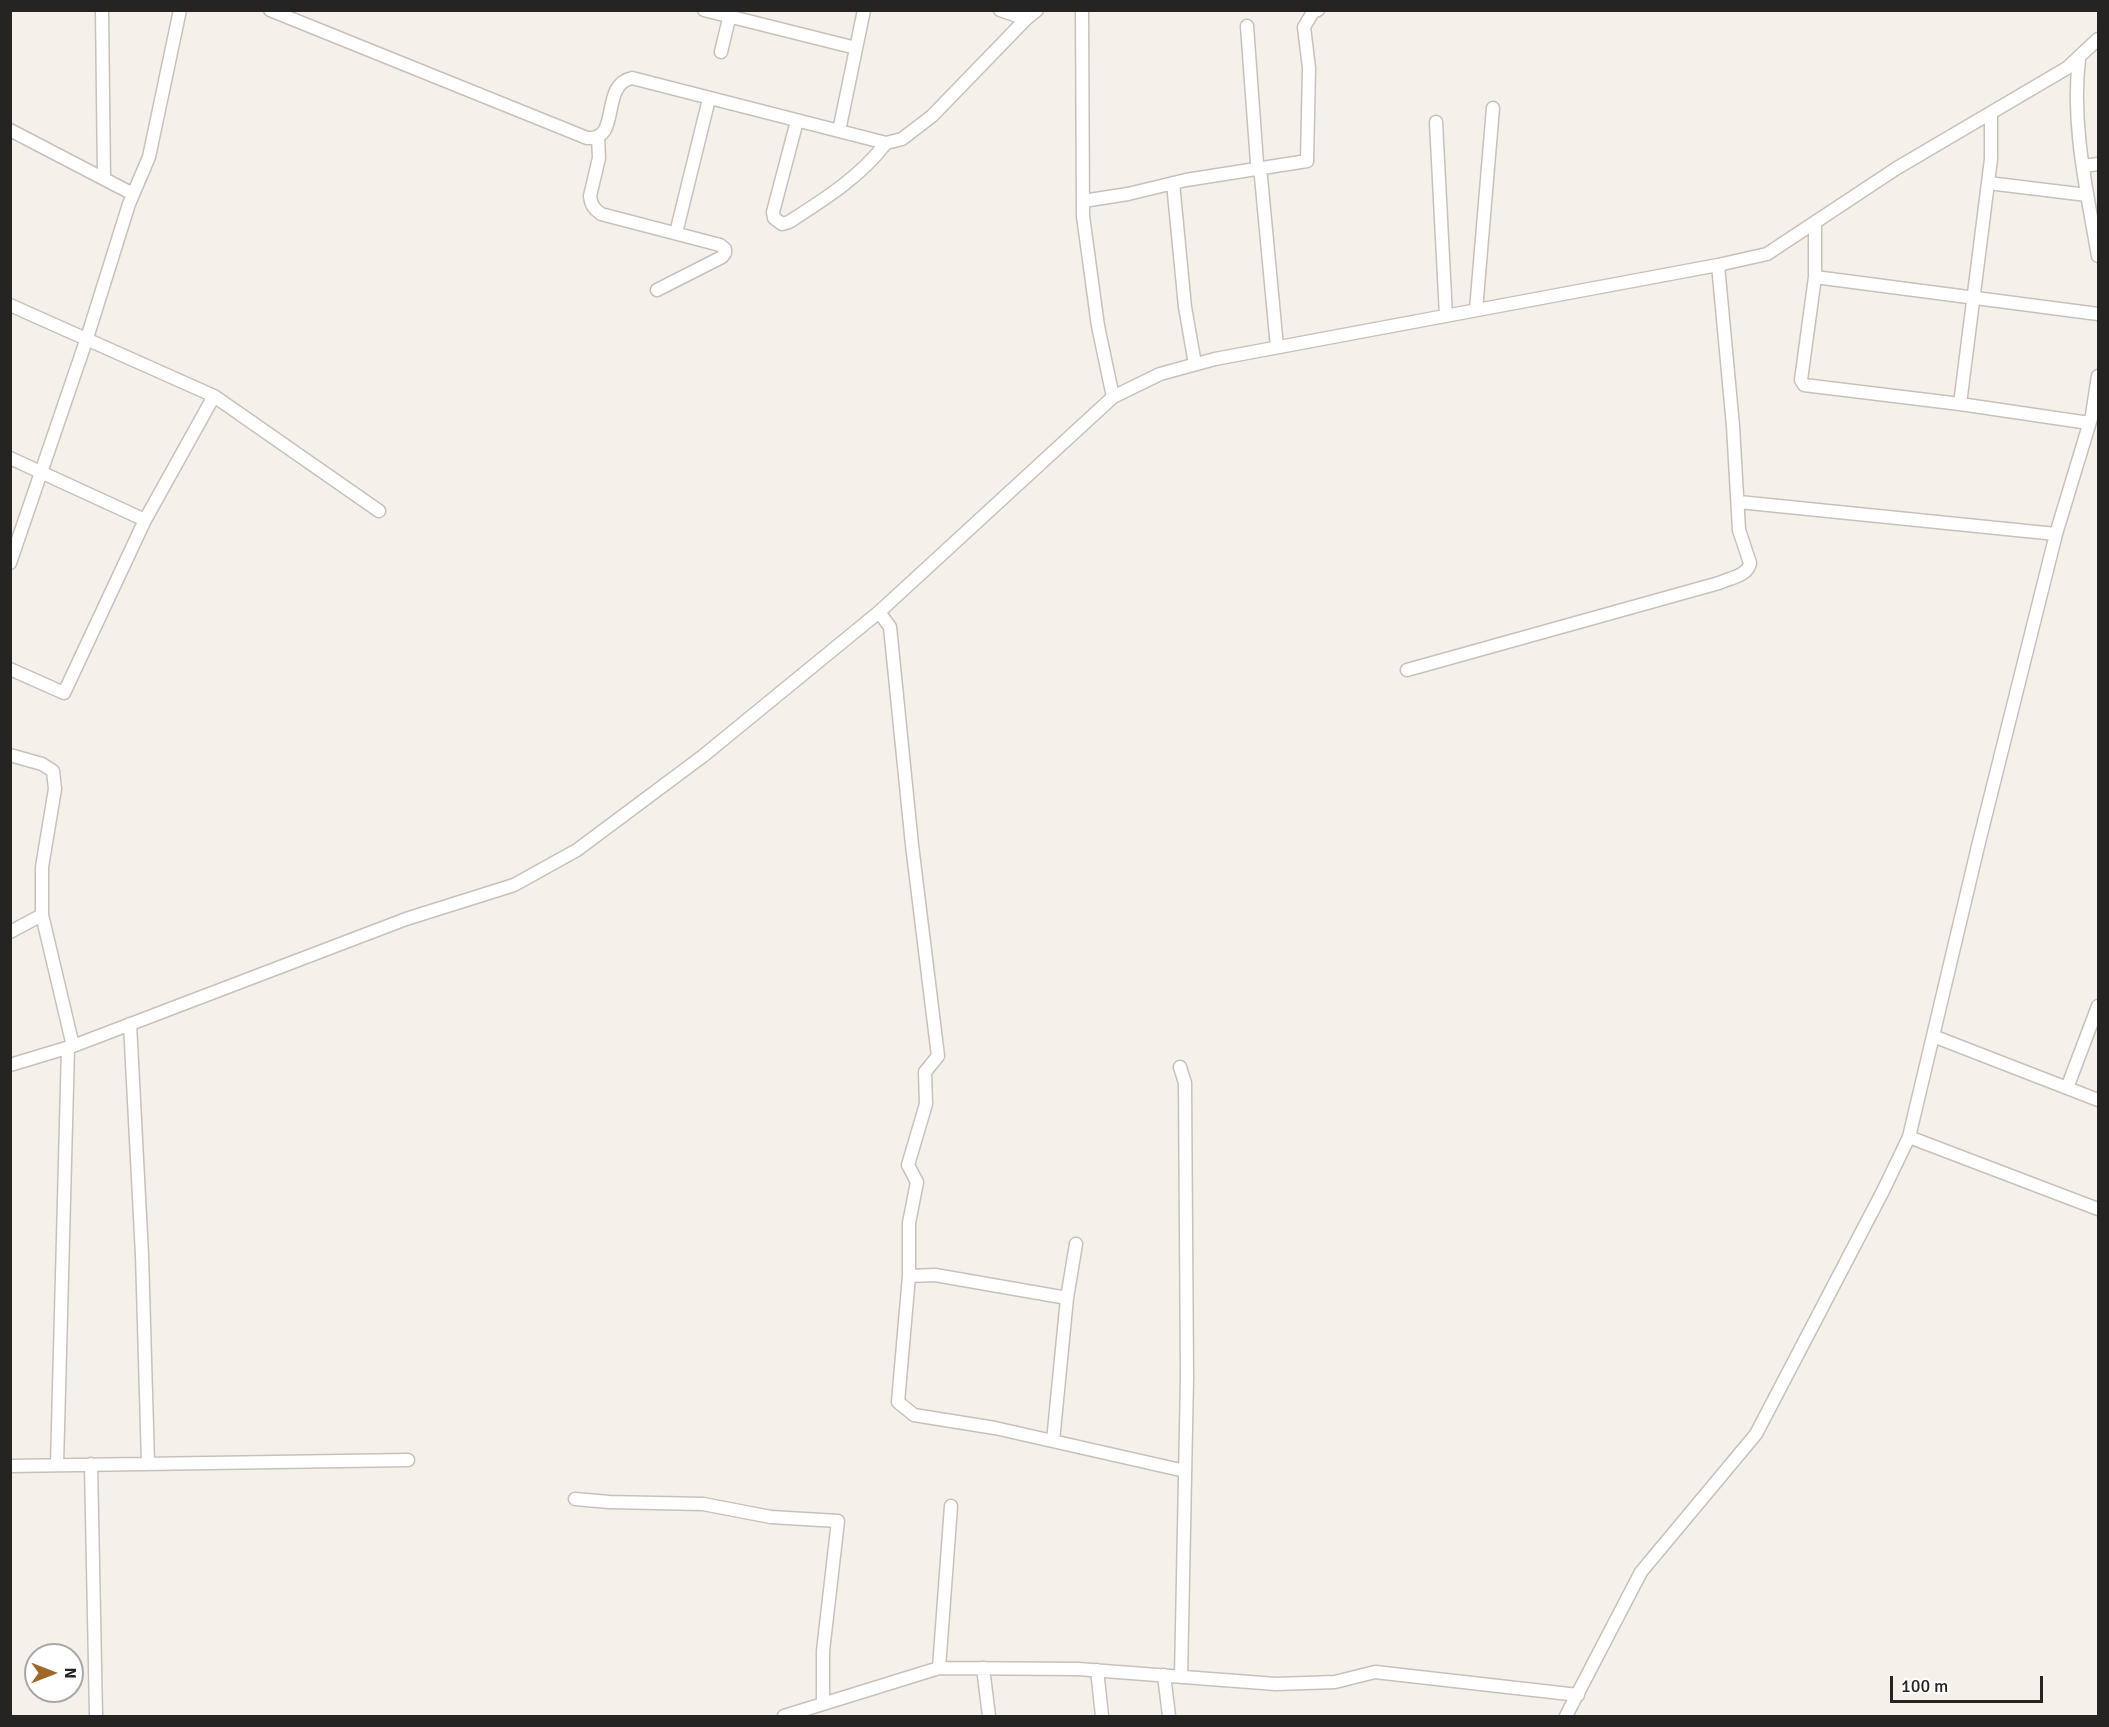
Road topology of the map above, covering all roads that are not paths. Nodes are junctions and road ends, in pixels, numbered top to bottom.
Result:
1 (102, 10) edge
2 (180, 10) edge
3 (270, 10) edge
4 (704, 10) edge
5 (864, 10) edge
6 (1000, 10) edge
7 (1037, 10) edge
8 (1082, 10) edge
9 (1318, 10) edge
10 (730, 14) edge
11 (1026, 18) junction
12 (1247, 26) dead end
13 (2098, 39) edge
14 (856, 48) junction
15 (721, 52) dead end
16 (2079, 59) junction
17 (709, 99) junction
18 (1493, 108) dead end
19 (1992, 113) junction
20 (797, 121) junction
21 (1436, 122) dead end
22 (10, 130) edge
23 (839, 131) junction
24 (598, 137) junction
25 (886, 143) junction
26 (2098, 164) edge
27 (2083, 166) junction
28 (1259, 169) junction
29 (104, 179) junction
30 (1173, 183) junction
31 (1988, 183) junction
32 (133, 194) junction
33 (2087, 195) junction
34 (1083, 201) junction
35 (1815, 223) junction
36 (676, 234) junction
37 (2098, 256) edge
38 (1718, 265) junction
39 (1815, 277) junction
40 (657, 290) dead end
41 (1974, 298) junction
42 (10, 305) edge
43 (1476, 310) junction
44 (2098, 314) edge
45 (1446, 316) junction
46 (87, 338) junction
47 (1277, 347) junction
48 (1194, 364) junction
49 (2098, 376) edge
50 (214, 396) junction
51 (1113, 397) junction
52 (1960, 404) junction
53 (2089, 423) junction
54 (10, 458) edge
55 (41, 471) junction
56 (1739, 502) junction
57 (378, 511) dead end
58 (146, 520) junction
59 (2056, 534) junction
60 (10, 563) edge
61 (879, 612) junction
62 (10, 669) edge
63 (1407, 670) dead end
64 (10, 755) edge
65 (42, 915) junction
66 (10, 932) edge
67 (2098, 1006) edge
68 (129, 1024) junction
69 (1933, 1036) junction
70 (70, 1047) junction
71 (10, 1065) edge
72 (1180, 1067) dead end
73 (2067, 1088) junction
74 (2098, 1100) edge
75 (1909, 1137) junction
76 (2098, 1209) edge
77 (1076, 1244) dead end
78 (909, 1276) junction
79 (1067, 1298) junction
80 (1053, 1441) junction
81 (408, 1460) dead end
82 (148, 1463) junction
83 (91, 1464) junction
84 (57, 1465) junction
85 (10, 1466) edge
86 (1185, 1471) junction
87 (575, 1499) dead end
88 (951, 1506) dead end
89 (939, 1668) junction
90 (983, 1668) junction
91 (1096, 1670) junction
92 (1164, 1675) junction
93 (1181, 1677) junction
94 (1578, 1695) junction
95 (823, 1704) junction
96 (96, 1716) edge
97 (784, 1716) edge
98 (989, 1716) edge
99 (1102, 1716) edge
100 (1169, 1716) edge
101 (1566, 1716) edge

1 - 29 street
2 - 32 street
3 - 24 street
4 - 10 street
5 - 14 street
6 - 11 street
7 - 11 street
8 - 34 street
9 - 28 street
10 - 14 street
10 - 15 street
11 - 25 street
12 - 28 street
13 - 16 street
14 - 23 street
16 - 19 street
16 - 27 street
17 - 20 street
17 - 24 street
17 - 36 street
18 - 43 street
19 - 31 street
19 - 35 street
20 - 23 street
20 - 25 street
21 - 45 street
22 - 29 street
23 - 25 street
24 - 36 street
26 - 27 street
27 - 33 street
28 - 30 street
28 - 47 street
29 - 32 street
30 - 34 street
30 - 48 street
31 - 33 street
31 - 41 street
32 - 46 street
33 - 37 street
34 - 51 street
35 - 38 street
35 - 39 street
36 - 40 street
38 - 43 street
38 - 56 street
39 - 41 street
39 - 52 street
41 - 44 street
41 - 52 street
42 - 46 street
43 - 45 street
45 - 47 street
46 - 50 street
46 - 55 street
47 - 48 street
48 - 51 street
49 - 53 street
50 - 57 street
50 - 58 street
51 - 61 street
52 - 53 street
53 - 59 street
54 - 55 street
55 - 58 street
55 - 60 street
56 - 59 street
56 - 63 street
58 - 62 street
59 - 69 street
61 - 68 street
61 - 78 street
64 - 65 street
65 - 66 street
65 - 70 street
67 - 73 street
68 - 70 street
68 - 82 street
69 - 73 street
69 - 75 street
70 - 71 street
70 - 84 street
72 - 86 street
73 - 74 street
75 - 76 street
75 - 94 street
77 - 79 street
78 - 79 street
78 - 80 street
79 - 80 street
80 - 86 street
81 - 82 street
82 - 83 street
83 - 84 street
83 - 96 street
84 - 85 street
86 - 93 street
87 - 95 street
88 - 89 street
89 - 90 street
89 - 95 street
90 - 91 street
90 - 98 street
91 - 92 street
91 - 99 street
92 - 93 street
92 - 100 street
93 - 94 street
94 - 101 street
95 - 97 street

